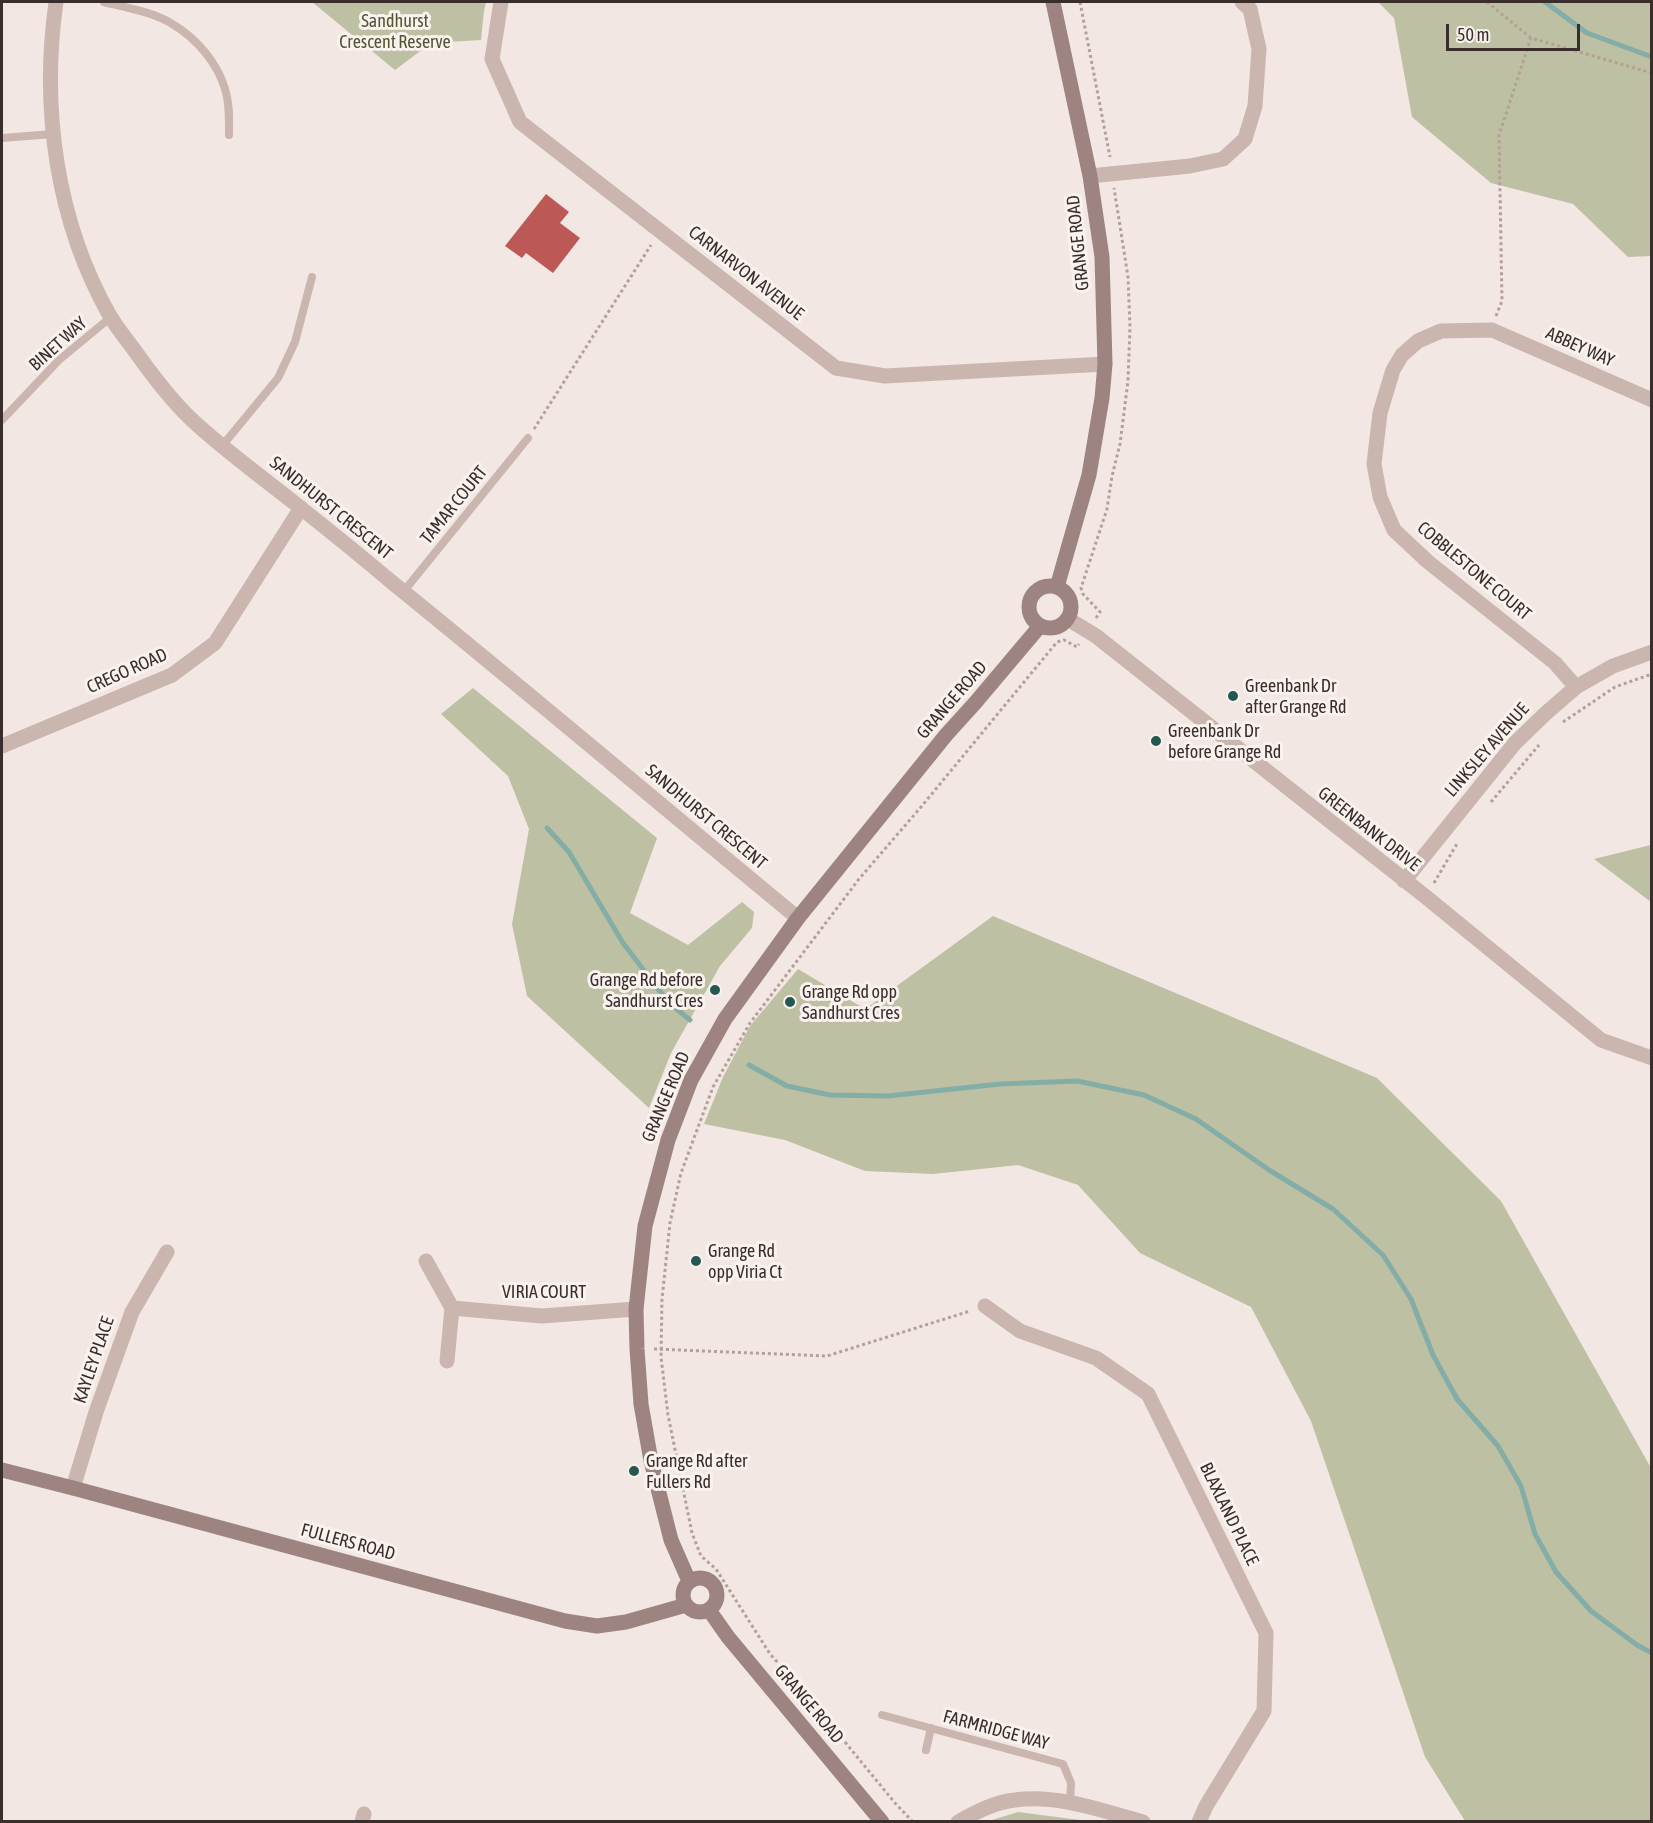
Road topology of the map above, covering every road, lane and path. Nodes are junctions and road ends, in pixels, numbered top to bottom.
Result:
1 (56, 2) edge
2 (104, 2) edge
3 (501, 2) edge
4 (1053, 2) edge
5 (1080, 2) edge
6 (1242, 2) edge
7 (1487, 2) edge
8 (1531, 38) junction
9 (1652, 73) edge
10 (53, 134) junction
11 (230, 135) dead end
12 (2, 138) edge
13 (1112, 174) junction
14 (1090, 176) junction
15 (647, 251) dead end
16 (312, 277) dead end
17 (111, 317) junction
18 (1492, 330) junction
19 (1105, 364) junction
20 (1652, 400) edge
21 (2, 420) edge
22 (528, 438) joint
23 (222, 446) junction
24 (301, 508) junction
25 (1058, 586) junction
26 (404, 591) junction
27 (1068, 619) junction
28 (1041, 626) junction
29 (1088, 631) junction
30 (1652, 652) edge
31 (1652, 674) edge
32 (1576, 687) junction
33 (1560, 724) dead end
34 (1544, 739) dead end
35 (2, 746) edge
36 (1490, 802) dead end
37 (1460, 838) dead end
38 (1404, 881) junction
39 (1425, 897) junction
40 (798, 918) junction
41 (1652, 1058) edge
42 (167, 1252) dead end
43 (426, 1261) dead end
44 (985, 1306) joint
45 (452, 1308) junction
46 (636, 1309) junction
47 (637, 1348) junction
48 (661, 1349) junction
49 (447, 1361) dead end
50 (2, 1470) edge
51 (73, 1488) junction
52 (689, 1581) junction
53 (686, 1605) junction
54 (709, 1610) junction
55 (882, 1714) dead end
56 (931, 1728) junction
57 (926, 1750) dead end
58 (1070, 1803) junction
59 (882, 1821) edge
60 (913, 1821) edge
61 (958, 1821) edge
62 (1143, 1821) edge
63 (1199, 1821) edge

1 - 10 street, SANDHURST CRESCENT
2 - 11 lane
3 - 19 street, CARNARVON AVENUE
4 - 14 street, GRANGE ROAD
5 - 13 path
6 - 13 street
7 - 8 path
8 - 9 path
8 - 18 path
10 - 12 lane
10 - 17 street, SANDHURST CRESCENT
13 - 14 street
13 - 29 path
14 - 19 street, GRANGE ROAD
15 - 22 path
16 - 23 lane
17 - 21 lane, BINET WAY
17 - 23 street, SANDHURST CRESCENT
18 - 20 street, ABBEY WAY
18 - 32 street, COBBLESTONE COURT
19 - 25 street, GRANGE ROAD
22 - 26 lane, TAMAR COURT
23 - 24 street, SANDHURST CRESCENT
24 - 26 street, SANDHURST CRESCENT
24 - 35 street, CREGO ROAD
25 - 27 street
25 - 28 street
26 - 40 street, SANDHURST CRESCENT
27 - 28 street
27 - 29 street, GREENBANK DRIVE
28 - 40 street, GRANGE ROAD
29 - 38 street, GREENBANK DRIVE
29 - 48 path
30 - 32 street, LINKSLEY AVENUE
31 - 33 path
32 - 38 street, LINKSLEY AVENUE
34 - 36 path
37 - 39 path
38 - 39 street, GREENBANK DRIVE
39 - 41 street, GREENBANK DRIVE
40 - 46 street, GRANGE ROAD
42 - 51 street, KAYLEY PLACE
43 - 45 street
44 - 48 path
44 - 63 street, BLAXLAND PLACE
45 - 46 street, VIRIA COURT
45 - 49 street
46 - 47 street, GRANGE ROAD
47 - 48 path
47 - 52 street, GRANGE ROAD
48 - 60 path
50 - 51 street, FULLERS ROAD
51 - 53 street, FULLERS ROAD
52 - 53 street
52 - 54 street
53 - 54 street
54 - 59 street, GRANGE ROAD
55 - 56 lane, FARMRIDGE WAY
56 - 57 lane
56 - 58 lane, FARMRIDGE WAY
58 - 61 street
58 - 62 street

